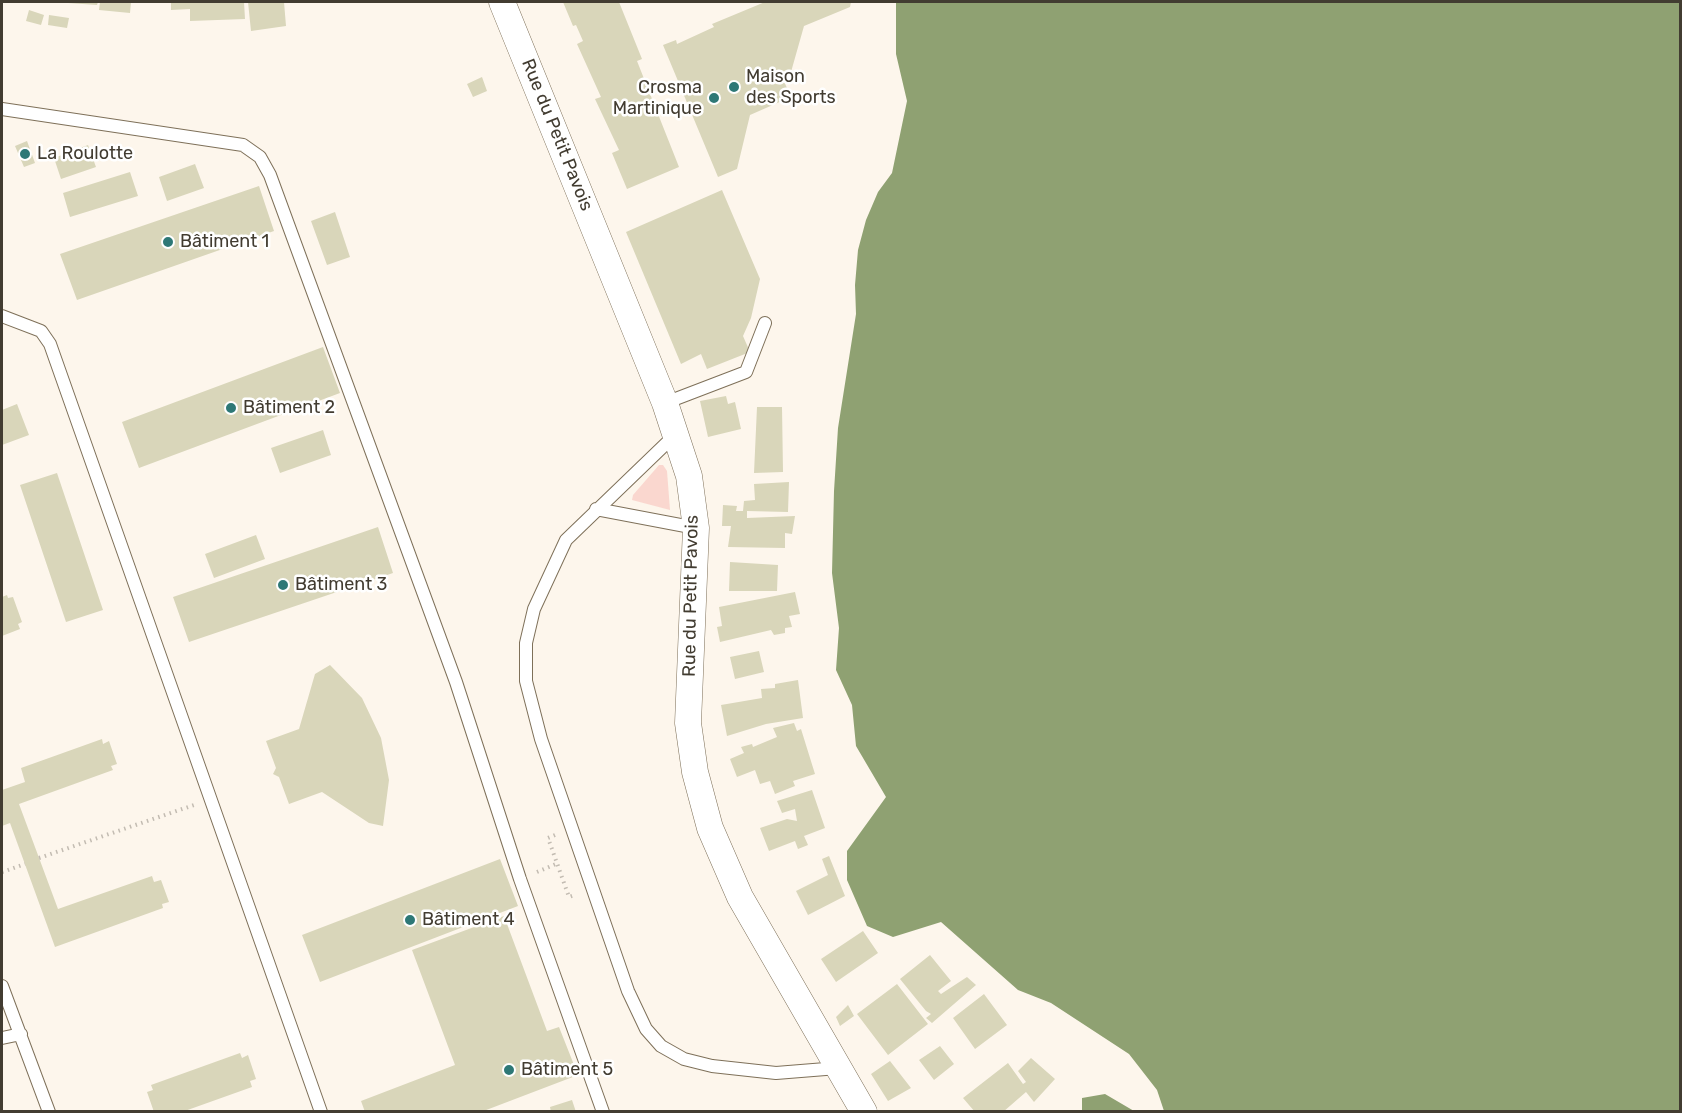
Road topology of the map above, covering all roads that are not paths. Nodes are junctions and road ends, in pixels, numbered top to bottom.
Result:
1 (502, 2) edge
2 (2, 109) edge
3 (2, 316) edge
4 (765, 323) dead end
5 (665, 403) junction
6 (676, 434) junction
7 (596, 509) junction
8 (696, 528) junction
9 (2, 986) edge
10 (21, 1034) junction
11 (2, 1038) edge
12 (838, 1068) junction
13 (49, 1112) edge
14 (321, 1112) edge
15 (603, 1112) edge
16 (864, 1112) edge

1 - 5 street, Rue du Petit Pavois
2 - 15 lane
3 - 14 lane
4 - 5 lane
5 - 6 street, Rue du Petit Pavois
6 - 7 lane
6 - 8 street, Rue du Petit Pavois
7 - 8 lane
7 - 12 lane
8 - 12 street, Rue du Petit Pavois
9 - 10 lane
10 - 11 lane
10 - 13 lane
12 - 16 street, Rue du Petit Pavois

